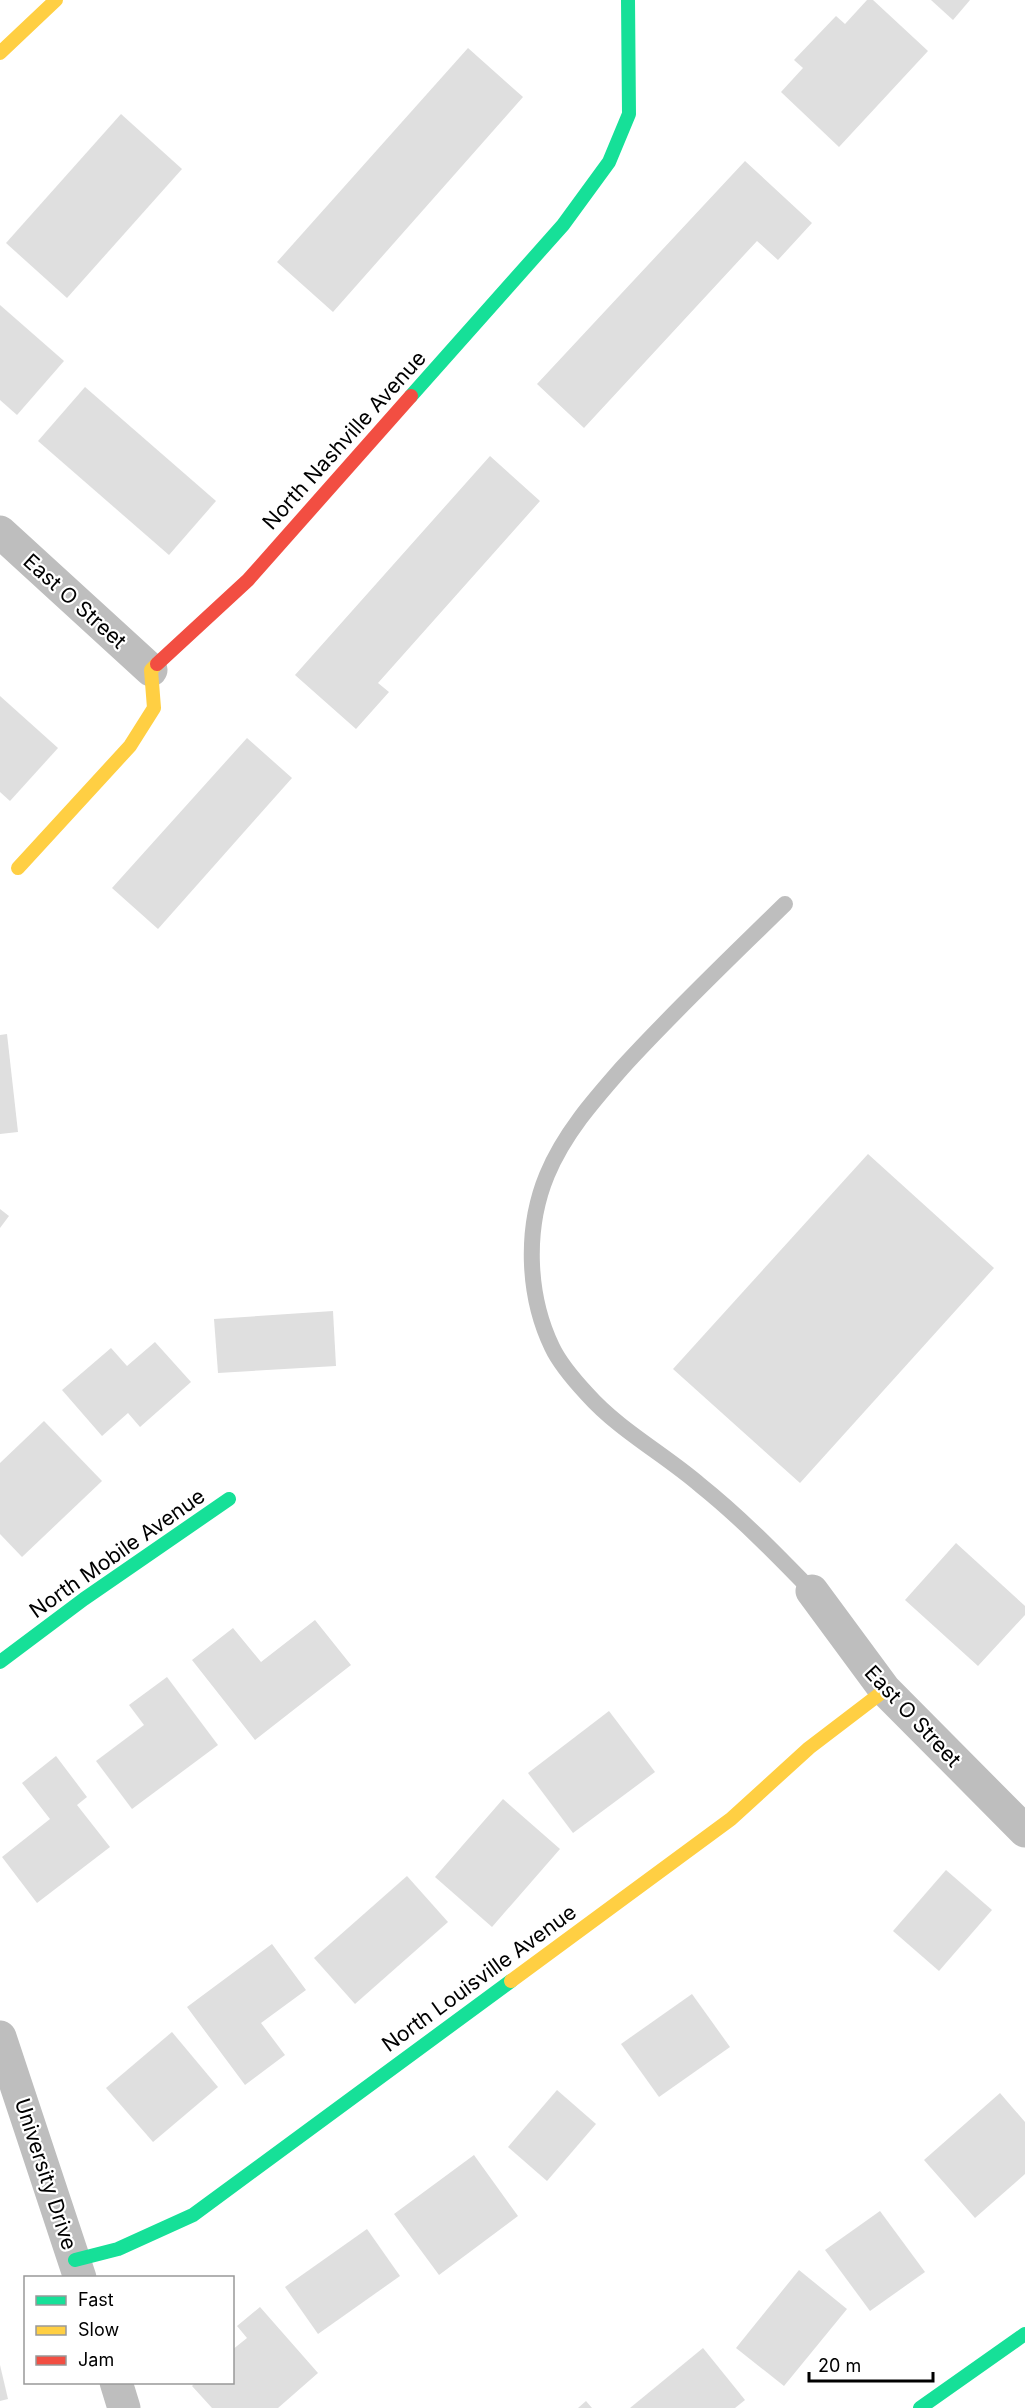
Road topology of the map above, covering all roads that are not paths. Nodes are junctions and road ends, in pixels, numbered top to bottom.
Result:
1 (56, 0) edge
2 (628, 0) edge
3 (0, 53) edge
4 (0, 532) edge
5 (151, 670) junction
6 (18, 868) dead end
7 (785, 904) dead end
8 (229, 1499) dead end
9 (812, 1591) joint
10 (0, 1662) edge
11 (885, 1690) junction
12 (1025, 1831) edge
13 (0, 2037) edge
14 (77, 2269) edge
15 (1025, 2334) edge
16 (117, 2384) edge
17 (124, 2408) edge
18 (920, 2408) edge

1 - 3 street
2 - 5 street, North Nashville Avenue
4 - 5 street, East O Street
5 - 6 street
7 - 9 lane
8 - 10 street, North Mobile Avenue
9 - 11 street, East O Street
11 - 12 street, East O Street
11 - 14 street, North Louisville Avenue
13 - 14 street, University Drive
15 - 18 street
16 - 17 street

